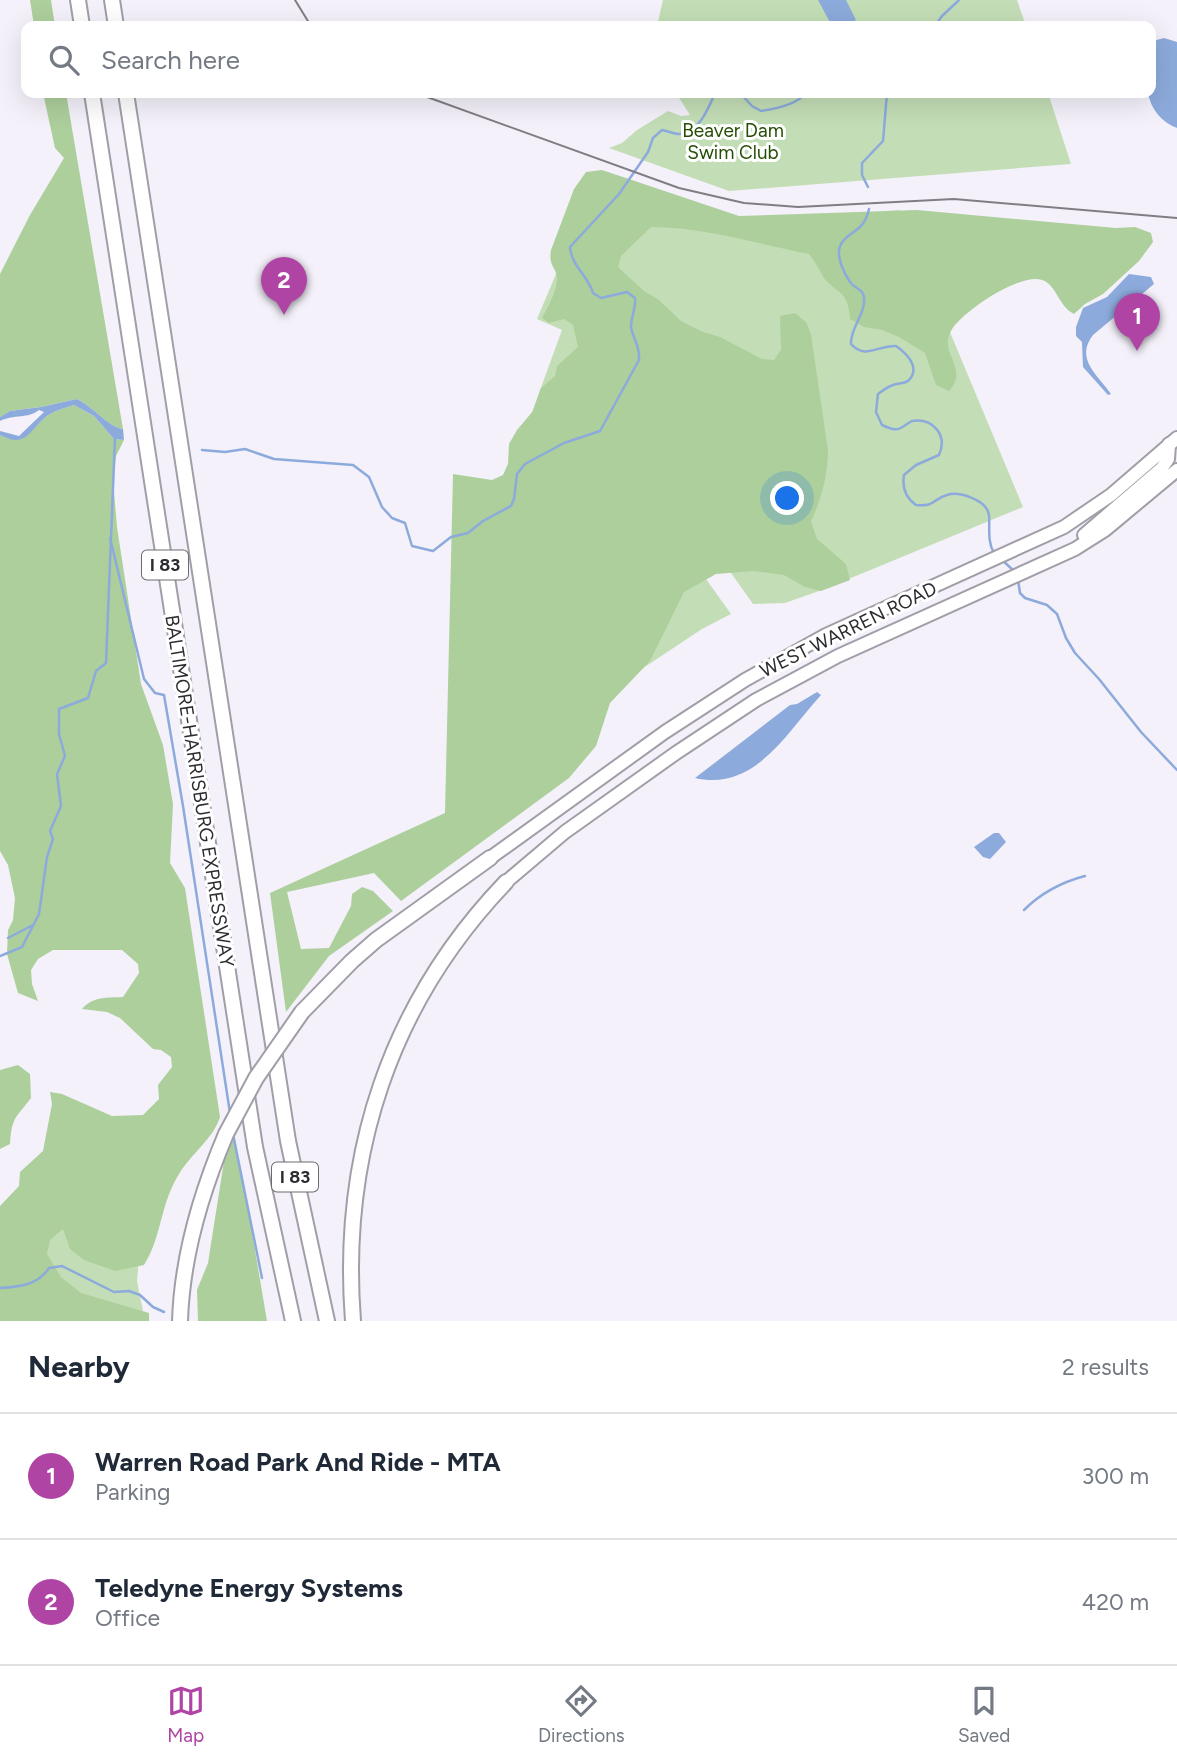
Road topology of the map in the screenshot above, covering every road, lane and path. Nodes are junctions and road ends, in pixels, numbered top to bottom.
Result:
1 (78, 0) edge
2 (112, 0) edge
3 (81, 21) edge
4 (115, 21) edge
5 (93, 98) edge
6 (127, 98) edge
7 (1174, 442) edge
8 (1177, 470) edge
9 (1051, 560) junction
10 (490, 858) joint
11 (506, 882) joint
12 (180, 1321) edge
13 (293, 1321) edge
14 (327, 1321) edge
15 (353, 1321) edge

1 - 3 highway
2 - 4 highway
5 - 13 highway, BALTIMORE-HARRISBURG EXPRESSWAY / I 83
6 - 14 highway, BALTIMORE-HARRISBURG EXPRESSWAY / I 83
7 - 9 main road
7 - 10 main road, WEST WARREN ROAD
8 - 9 main road, WEST WARREN ROAD
9 - 11 main road, WEST WARREN ROAD
10 - 12 highway, bridge
11 - 15 highway

